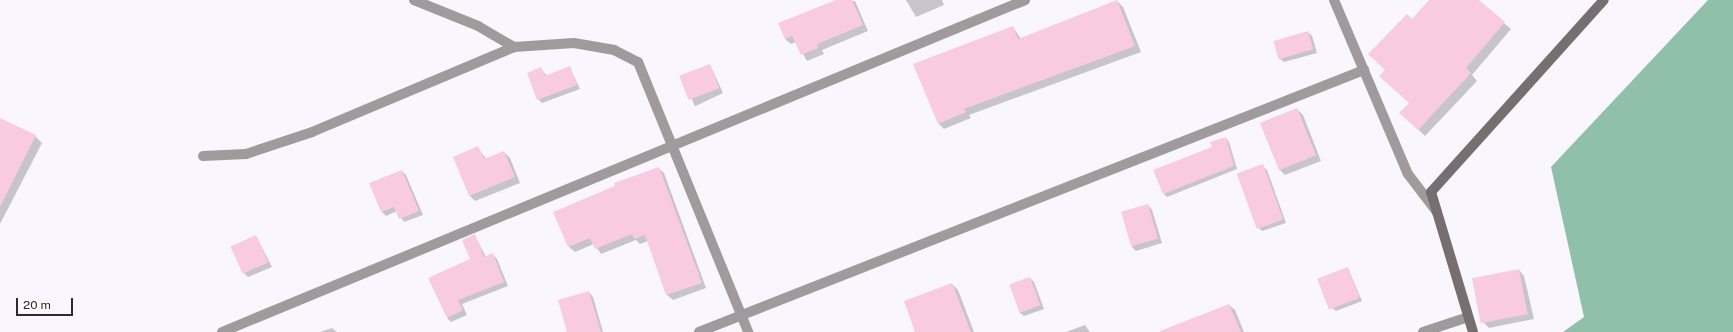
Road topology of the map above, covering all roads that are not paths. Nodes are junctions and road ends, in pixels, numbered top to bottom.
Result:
1 (414, 0) edge
2 (1025, 0) edge
3 (1334, 0) edge
4 (1604, 0) edge
5 (514, 47) junction
6 (1364, 70) junction
7 (672, 146) junction
8 (203, 156) dead end
9 (1437, 212) junction
10 (740, 316) junction
11 (1468, 317) junction
12 (222, 332) edge
13 (700, 332) edge
14 (748, 332) edge
15 (1423, 332) edge
16 (1473, 332) edge

1 - 5 street
2 - 7 street
3 - 6 street
4 - 9 street
5 - 7 street
5 - 8 street
6 - 9 street
6 - 10 street
7 - 10 street
7 - 12 street
9 - 11 street
10 - 13 street
10 - 14 street
11 - 15 street
11 - 16 street

